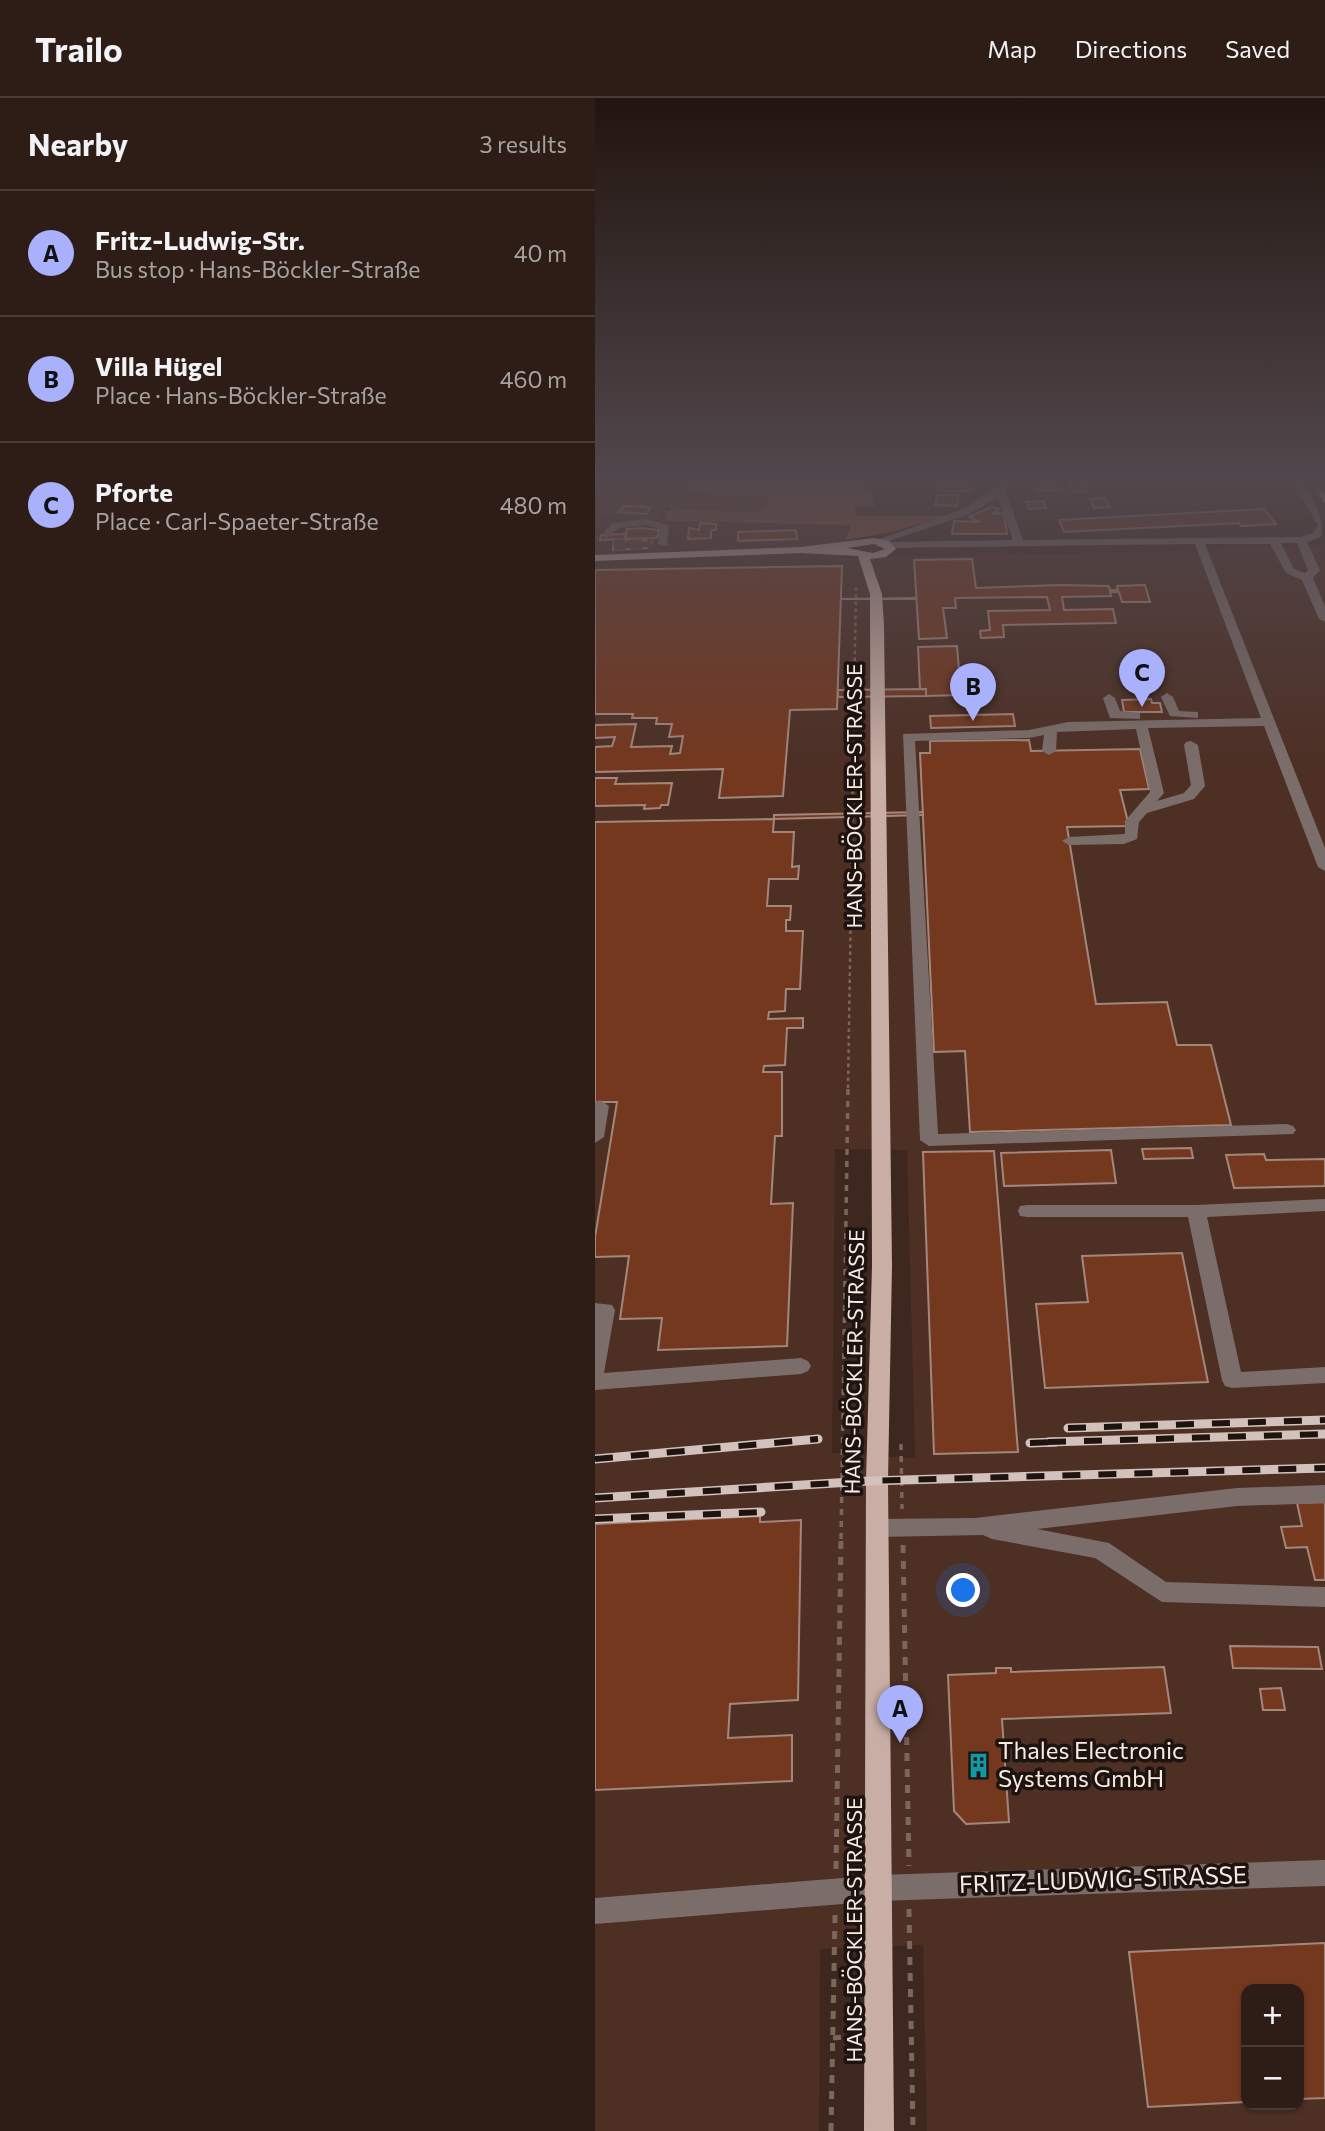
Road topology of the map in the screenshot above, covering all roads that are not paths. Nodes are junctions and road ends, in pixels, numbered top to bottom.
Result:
1 (869, 577) edge
2 (879, 577) edge
3 (1213, 577) edge
4 (1307, 578) edge
5 (876, 594) junction
6 (1325, 619) edge
7 (1167, 697) dead end
8 (1109, 698) dead end
9 (1175, 715) junction
10 (1268, 717) junction
11 (1141, 724) junction
12 (1051, 730) junction
13 (1191, 745) dead end
14 (1049, 751) dead end
15 (1142, 810) junction
16 (1318, 830) edge
17 (1069, 841) dead end
18 (1325, 867) edge
19 (600, 1106) dead end
20 (1287, 1130) dead end
21 (595, 1137) edge
22 (1325, 1205) edge
23 (1027, 1211) dead end
24 (1196, 1211) junction
25 (595, 1310) edge
26 (596, 1361) edge
27 (801, 1366) dead end
28 (1325, 1375) edge
29 (595, 1382) edge
30 (1325, 1494) edge
31 (975, 1527) junction
32 (877, 1528) junction
33 (1325, 1597) edge
34 (1325, 1873) edge
35 (880, 1888) junction
36 (595, 1911) edge
37 (879, 2131) edge

1 - 5 main road, HANS-BÖCKLER-STRASSE
2 - 5 main road, HANS-BÖCKLER-STRASSE
3 - 10 street
4 - 6 street
5 - 32 main road, HANS-BÖCKLER-STRASSE
7 - 9 street
8 - 9 street
9 - 10 street
10 - 11 street
10 - 16 street
11 - 12 street
11 - 15 street
12 - 14 street
12 - 20 street
13 - 15 street
15 - 17 street
16 - 18 street
19 - 21 street
22 - 24 street
23 - 24 street
24 - 28 street
25 - 26 street
27 - 29 street
30 - 31 street
31 - 32 street
31 - 33 street
32 - 35 main road, HANS-BÖCKLER-STRASSE
34 - 35 street, FRITZ-LUDWIG-STRASSE
35 - 36 street, FRITZ-LUDWIG-STRASSE
35 - 37 main road, HANS-BÖCKLER-STRASSE

